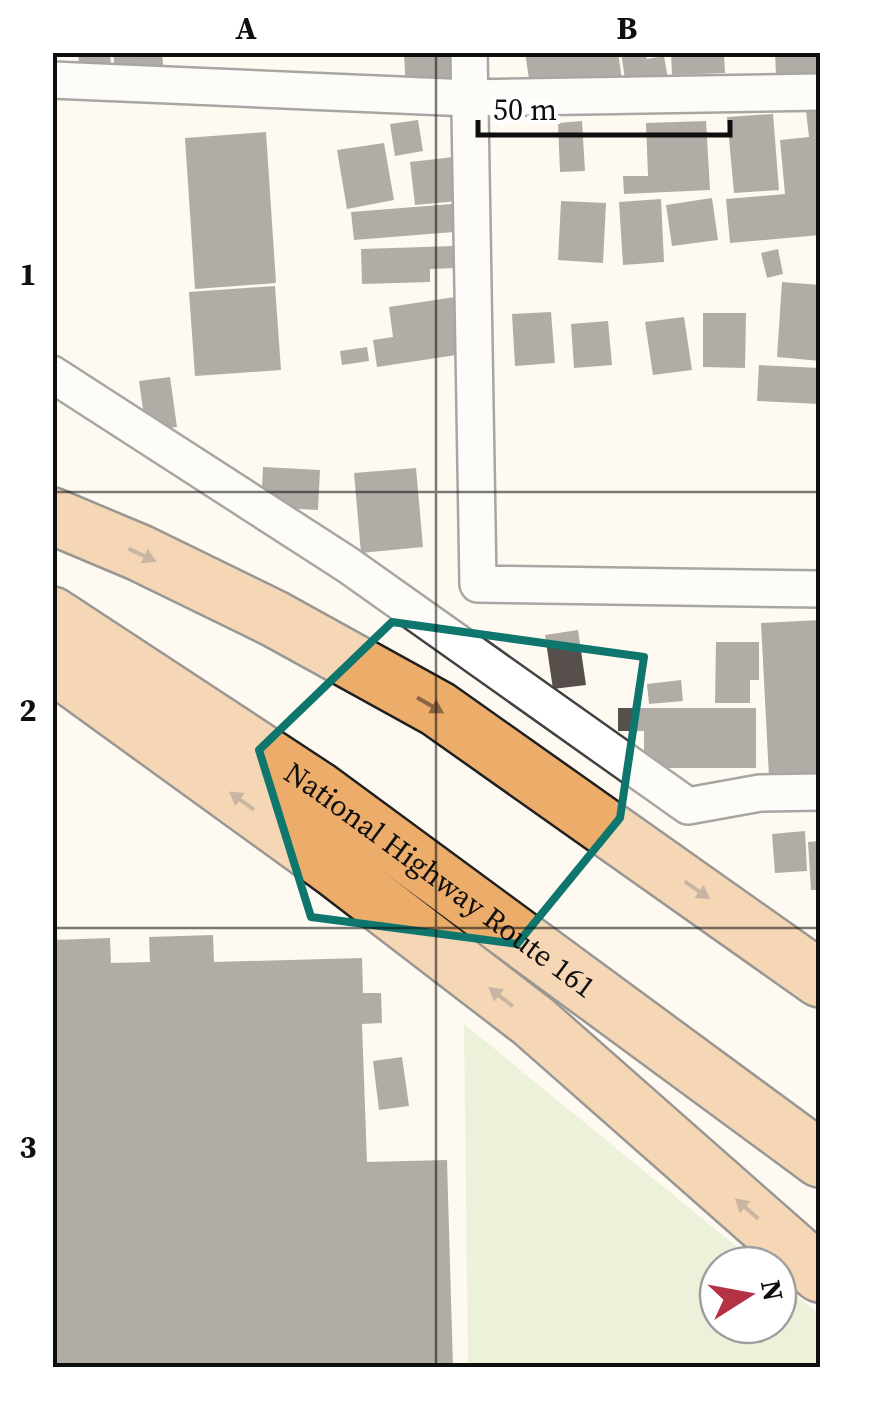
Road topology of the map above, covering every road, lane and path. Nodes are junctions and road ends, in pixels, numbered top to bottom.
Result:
1 (469, 52) edge
2 (52, 80) edge
3 (820, 92) edge
4 (469, 98) junction
5 (52, 374) edge
6 (52, 516) edge
7 (820, 589) edge
8 (52, 615) edge
9 (52, 664) edge
10 (820, 792) edge
11 (820, 980) edge
12 (820, 1158) edge
13 (820, 1274) edge

1 - 4 street
2 - 4 street
3 - 4 street
4 - 7 street
5 - 10 street
6 -> 11 highway
8 - 12 highway, National Highway Route 161
13 -> 9 highway

